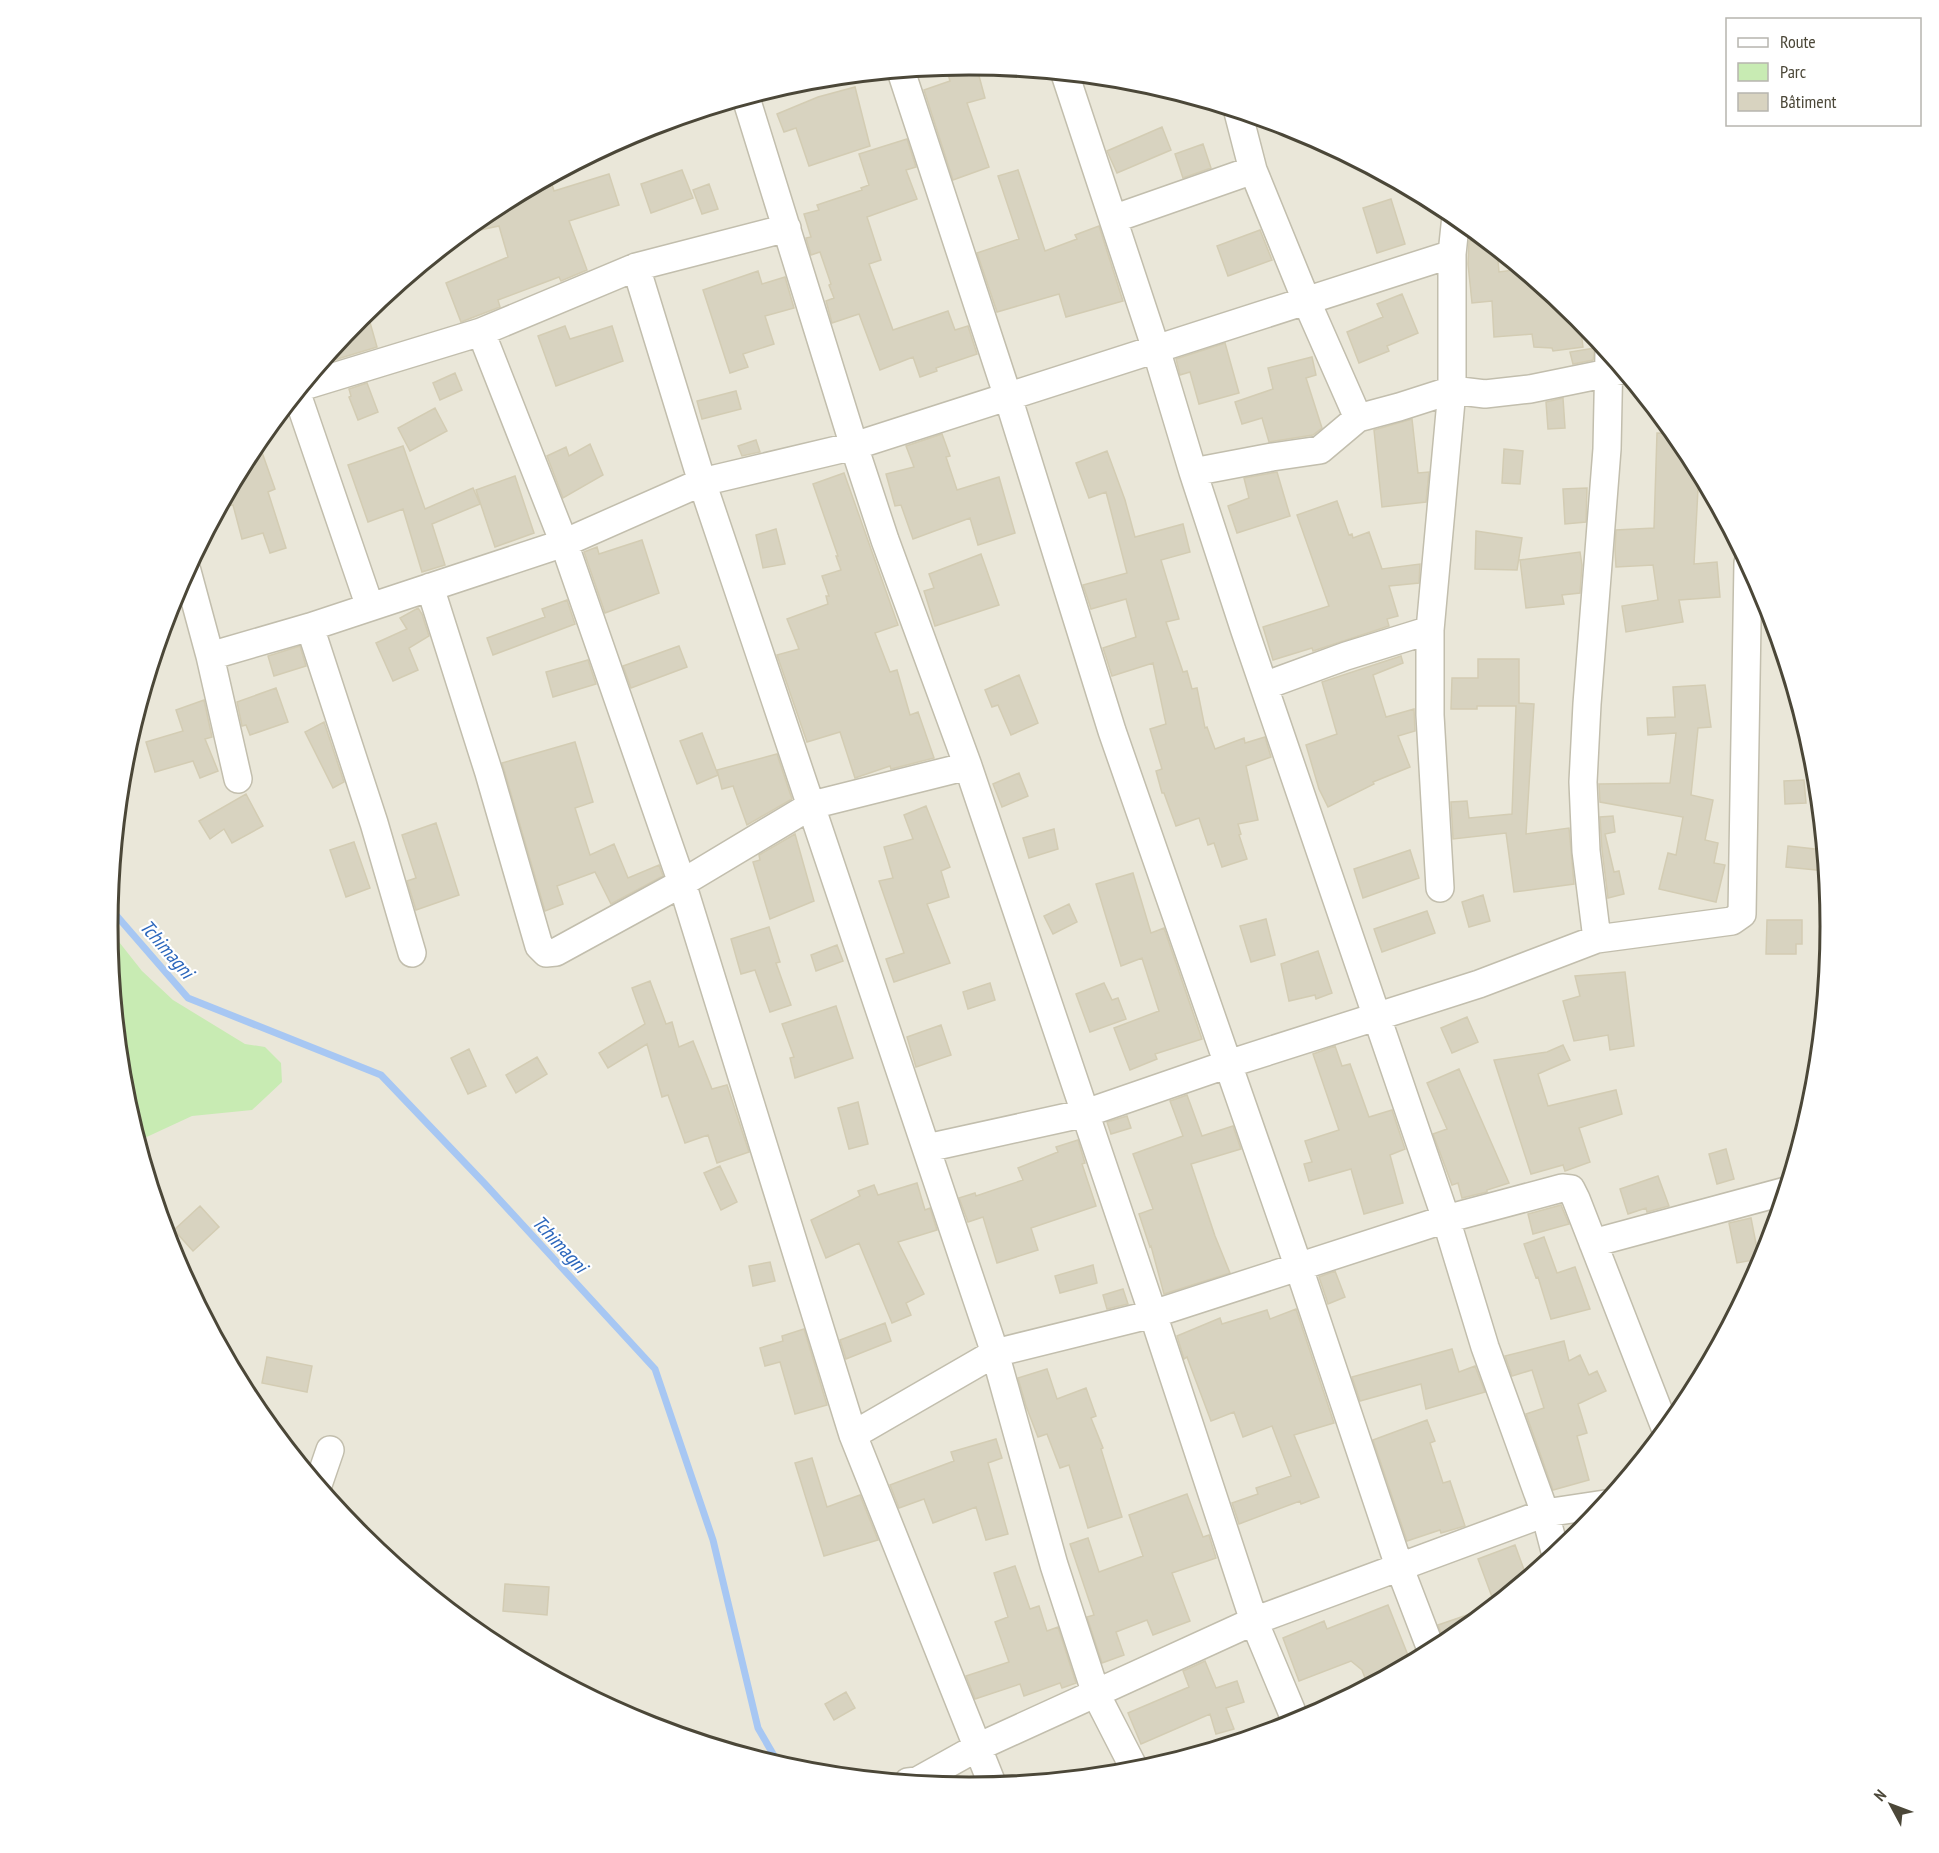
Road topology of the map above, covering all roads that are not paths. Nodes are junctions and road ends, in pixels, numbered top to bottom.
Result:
1 (903, 78) edge
2 (1067, 81) edge
3 (748, 104) edge
4 (1240, 119) edge
5 (1253, 170) junction
6 (1113, 219) junction
7 (1455, 227) edge
8 (787, 228) junction
9 (1452, 254) junction
10 (636, 267) junction
11 (1306, 300) junction
12 (481, 332) junction
13 (1156, 349) junction
14 (1611, 366) edge
15 (1613, 368) edge
16 (315, 383) edge
17 (1452, 390) junction
18 (1008, 397) junction
19 (299, 401) edge
20 (1358, 418) junction
21 (854, 446) junction
22 (1193, 472) junction
23 (702, 482) junction
24 (564, 543) junction
25 (1748, 583) edge
26 (191, 584) edge
27 (430, 587) junction
28 (370, 607) junction
29 (310, 627) junction
30 (1430, 630) junction
31 (210, 656) junction
32 (1264, 686) junction
33 (968, 766) junction
34 (238, 779) dead end
35 (812, 805) junction
36 (682, 883) junction
37 (1440, 888) dead end
38 (1597, 939) junction
39 (412, 952) dead end
40 (1377, 1017) junction
41 (1228, 1064) junction
42 (1086, 1113) junction
43 (927, 1148) junction
44 (1778, 1193) edge
45 (1446, 1219) junction
46 (1593, 1243) junction
47 (1299, 1268) junction
48 (1153, 1314) junction
49 (995, 1353) junction
50 (1662, 1421) edge
51 (853, 1435) junction
52 (330, 1450) dead end
53 (321, 1478) edge
54 (1594, 1506) edge
55 (1545, 1513) junction
56 (1554, 1546) edge
57 (1399, 1566) junction
58 (1254, 1621) junction
59 (1429, 1643) edge
60 (1096, 1694) junction
61 (1293, 1714) edge
62 (978, 1747) junction
63 (1131, 1763) edge
64 (925, 1776) edge
65 (990, 1777) edge

1 - 18 street
2 - 6 street
3 - 8 street
4 - 5 street
5 - 6 street
5 - 11 street
6 - 13 street
7 - 9 street
8 - 10 street
8 - 21 street
9 - 11 street
9 - 17 street
10 - 12 street
10 - 23 street
11 - 13 street
11 - 20 street
12 - 16 street
12 - 24 street
13 - 18 street
13 - 22 street
14 - 17 street
15 - 38 street
17 - 20 street
17 - 30 street
18 - 21 street
18 - 41 street
19 - 28 street
20 - 22 street
21 - 23 street
21 - 33 street
22 - 32 street
23 - 24 street
23 - 35 street
24 - 27 street
24 - 36 street
25 - 38 street
26 - 31 street
27 - 28 street
27 - 36 street
28 - 29 street
29 - 31 street
29 - 39 street
30 - 32 street
30 - 37 street
31 - 34 street
32 - 40 street
33 - 35 street
33 - 42 street
35 - 36 street
35 - 43 street
36 - 51 street
38 - 40 street
40 - 41 street
40 - 45 street
41 - 42 street
41 - 47 street
42 - 43 street
42 - 48 street
43 - 49 street
44 - 46 street
45 - 46 street
45 - 47 street
45 - 55 street
46 - 50 street
47 - 48 street
47 - 57 street
48 - 49 street
48 - 58 street
49 - 51 street
49 - 60 street
51 - 62 street
52 - 53 street
54 - 55 street
55 - 56 street
55 - 57 street
57 - 58 street
57 - 59 street
58 - 60 street
58 - 61 street
60 - 62 street
60 - 63 street
62 - 64 street
62 - 65 street

